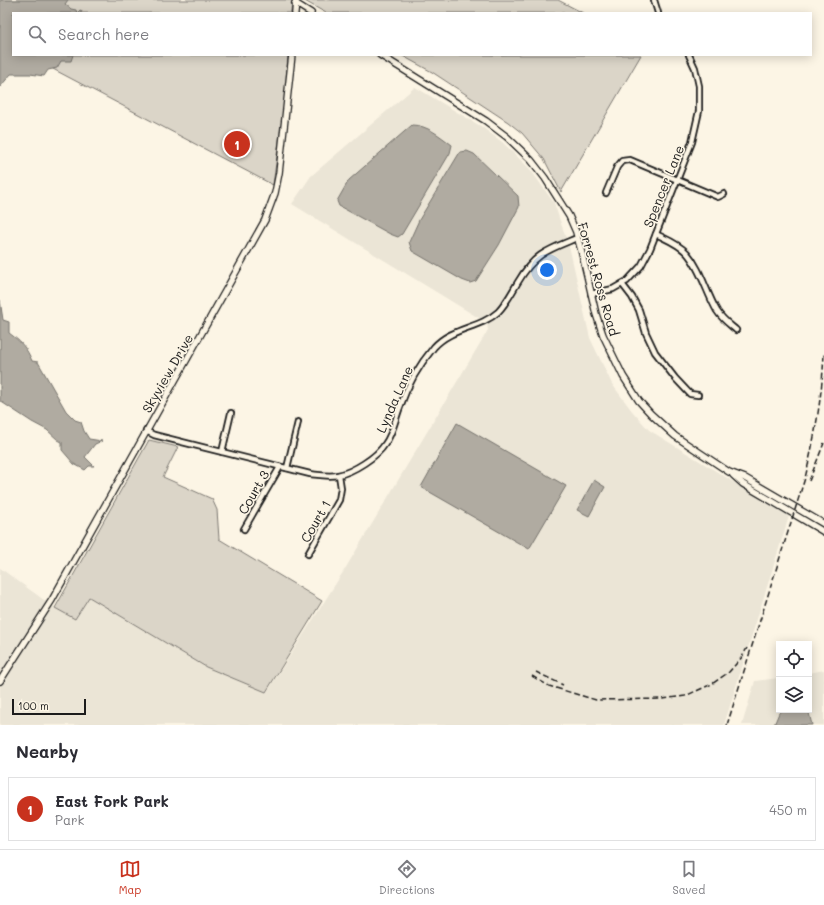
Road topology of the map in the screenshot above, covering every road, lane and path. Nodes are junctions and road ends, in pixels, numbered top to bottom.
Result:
1 (654, 0) edge
2 (296, 2) edge
3 (295, 12) edge
4 (310, 12) edge
5 (658, 12) edge
6 (292, 56) edge
7 (382, 56) edge
8 (689, 56) edge
9 (677, 180) junction
10 (606, 193) dead end
11 (724, 194) dead end
12 (656, 234) junction
13 (577, 238) junction
14 (622, 284) junction
15 (591, 294) junction
16 (736, 330) dead end
17 (698, 395) dead end
18 (231, 413) dead end
19 (298, 422) dead end
20 (146, 431) junction
21 (222, 452) junction
22 (280, 467) junction
23 (287, 468) junction
24 (729, 472) junction
25 (338, 475) junction
26 (824, 524) edge
27 (244, 528) dead end
28 (824, 532) edge
29 (308, 554) dead end
30 (0, 681) edge

1 - 5 street
2 - 3 street
2 - 4 street
6 - 20 street, Skyview Drive
7 - 13 street, Forrest Ross Road
8 - 9 street, Spencer Lane
9 - 10 street
9 - 11 street
9 - 12 street, Spencer Lane
12 - 14 street, Spencer Lane
12 - 16 street
13 - 15 street, Forrest Ross Road
13 - 25 street, Lynda Lane
14 - 15 street, Spencer Lane
14 - 17 street
15 - 24 street, Forrest Ross Road
18 - 21 street
19 - 23 street
20 - 21 street, Lynda Lane
20 - 30 street, Skyview Drive
21 - 22 street, Lynda Lane
22 - 23 street, Lynda Lane
22 - 27 street, Court 3
23 - 25 street, Lynda Lane
24 - 26 street, Forrest Ross Road
24 - 28 street
25 - 29 street, Court 1

